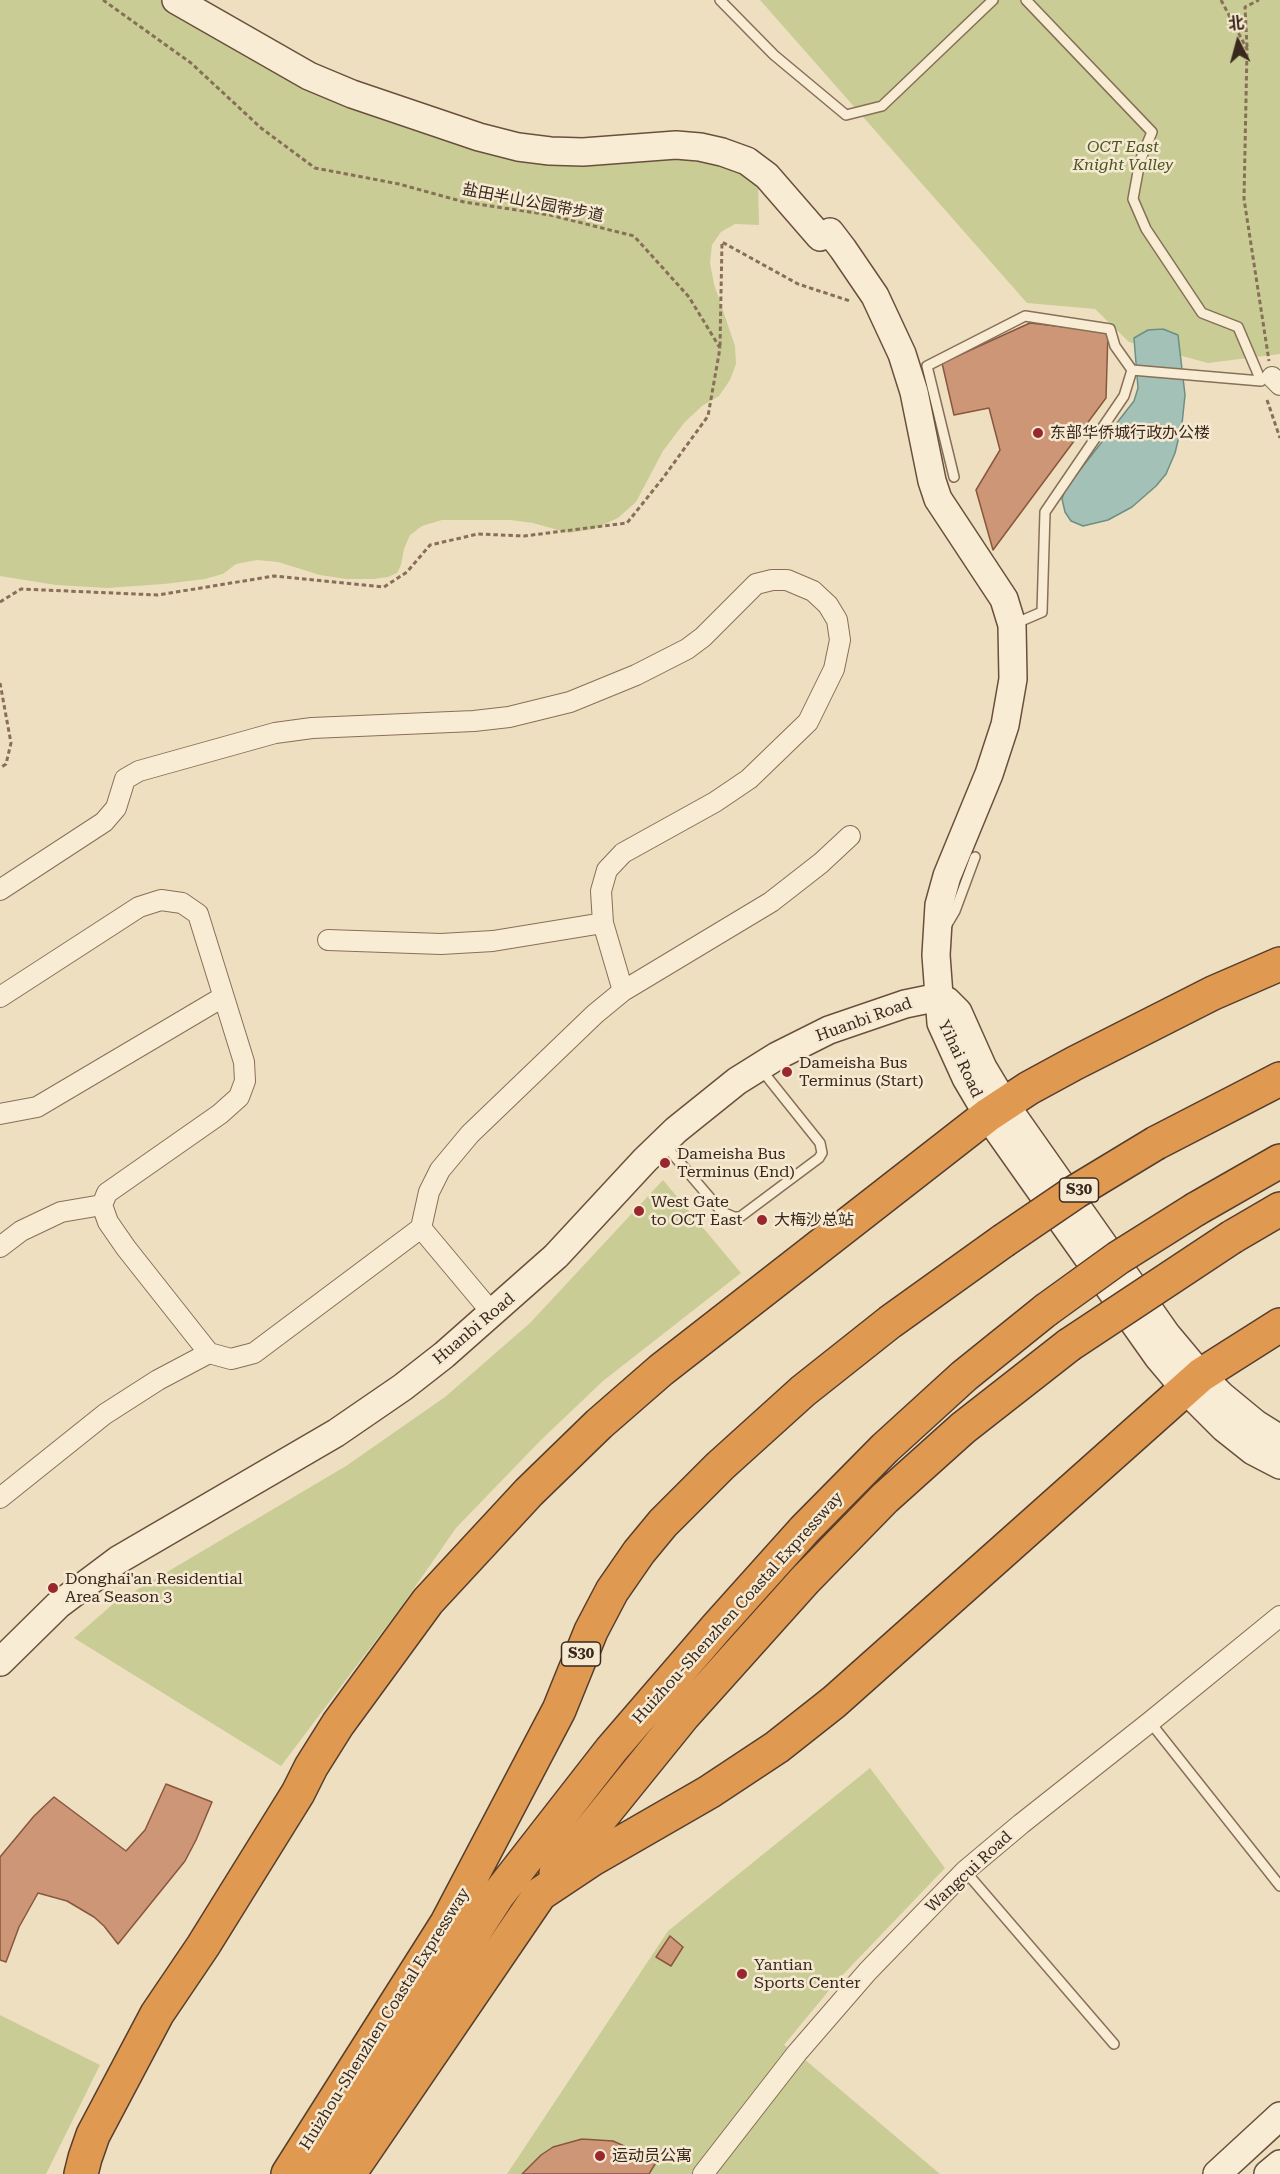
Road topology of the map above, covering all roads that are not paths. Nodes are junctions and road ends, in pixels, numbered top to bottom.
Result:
1 (176, 0) edge
2 (720, 0) edge
3 (993, 0) edge
4 (1026, 0) edge
5 (1132, 370) junction
6 (1271, 381) edge
7 (954, 477) dead end
8 (1012, 626) junction
9 (850, 836) dead end
10 (975, 857) dead end
11 (0, 890) edge
12 (603, 923) junction
13 (936, 936) junction
14 (328, 940) dead end
15 (1280, 964) edge
16 (623, 991) junction
17 (0, 997) edge
18 (223, 997) junction
19 (939, 997) junction
20 (759, 1067) junction
21 (1280, 1079) edge
22 (996, 1109) junction
23 (0, 1114) edge
24 (663, 1142) junction
25 (1280, 1161) edge
26 (102, 1205) junction
27 (1280, 1209) edge
28 (421, 1228) junction
29 (0, 1247) edge
30 (493, 1314) junction
31 (1280, 1324) edge
32 (209, 1353) junction
33 (1193, 1382) junction
34 (1280, 1439) edge
35 (1280, 1465) edge
36 (1, 1495) edge
37 (1280, 1616) edge
38 (0, 1662) edge
39 (1150, 1722) junction
40 (965, 1871) junction
41 (1280, 1886) edge
42 (540, 1894) junction
43 (1114, 2044) dead end
44 (1280, 2116) edge
45 (1280, 2164) edge
46 (81, 2174) edge
47 (288, 2174) edge
48 (318, 2174) edge
49 (349, 2174) edge
50 (703, 2174) edge
51 (1217, 2174) edge
52 (1268, 2174) edge

1 - 8 street
2 - 3 lane
4 - 6 lane
5 - 6 lane
5 - 7 lane
5 - 8 lane
8 - 13 street
9 - 16 street
10 - 13 lane
11 - 12 street
12 - 14 street
12 - 16 street
13 - 19 street
15 - 22 highway
16 - 28 street
17 - 18 street
18 - 23 street
18 - 26 street
19 - 20 street, Huanbi Road
19 - 22 street, Yihai Road
20 - 24 street, Huanbi Road
20 - 24 lane
21 - 47 highway, Huizhou-Shenzhen Coastal Expressway / S30, bridge
22 - 33 street, Yihai Road
22 - 46 highway
24 - 30 street, Huanbi Road
25 - 48 highway, Huizhou-Shenzhen Coastal Expressway, bridge
26 - 29 street
26 - 32 street
27 - 42 highway, bridge
28 - 30 street
28 - 32 street
30 - 38 street, Huanbi Road
31 - 33 highway
32 - 36 street
33 - 34 street, Yihai Road
33 - 35 street, Yihai Road
33 - 42 highway
37 - 39 street, Wangcui Road
39 - 40 street, Wangcui Road
39 - 41 lane
40 - 43 lane
40 - 50 street, Wangcui Road
42 - 49 highway
44 - 51 street
45 - 52 street

